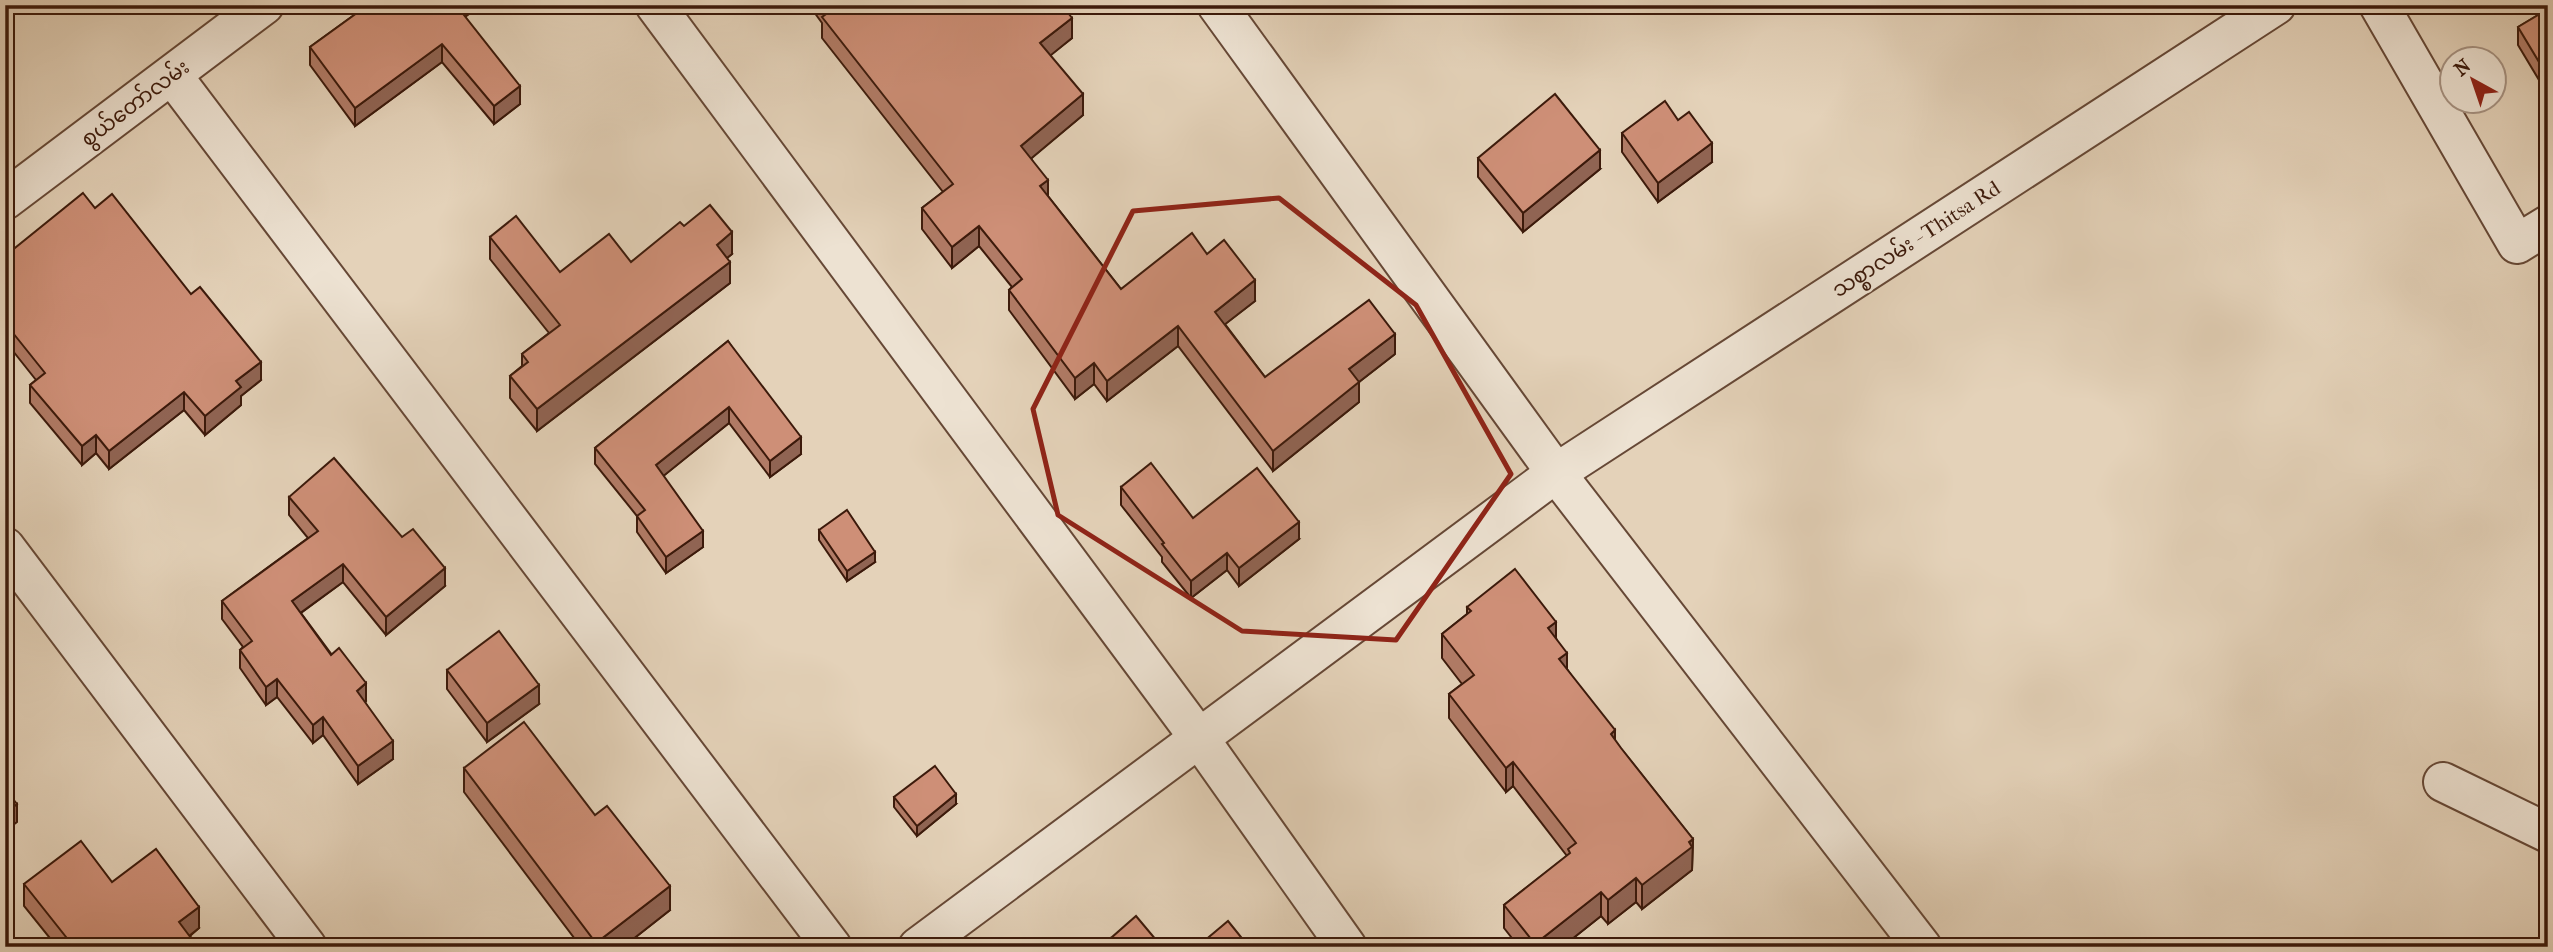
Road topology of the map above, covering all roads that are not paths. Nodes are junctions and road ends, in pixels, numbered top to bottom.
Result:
1 (264, 5) edge
2 (655, 5) edge
3 (1217, 5) edge
4 (2276, 5) edge
5 (2379, 5) edge
6 (172, 75) junction
7 (5, 200) edge
8 (2548, 225) edge
9 (1556, 473) junction
10 (5, 547) edge
11 (1199, 738) junction
12 (2443, 782) dead end
13 (2548, 832) edge
14 (307, 947) edge
15 (832, 947) edge
16 (918, 947) edge
17 (1347, 947) edge
18 (1922, 947) edge

1 - 6 street, စွယ်တော်လမ်း
2 - 11 street
3 - 9 street
4 - 9 street, သစ္စာလမ်း - Thitsa Rd
5 - 8 street
6 - 7 street, စွယ်တော်လမ်း
6 - 15 street
9 - 11 street, သစ္စာလမ်း - Thitsa Rd
9 - 18 street
10 - 14 street
11 - 16 street, သစ္စာလမ်း - Thitsa Rd
11 - 17 street
12 - 13 street

